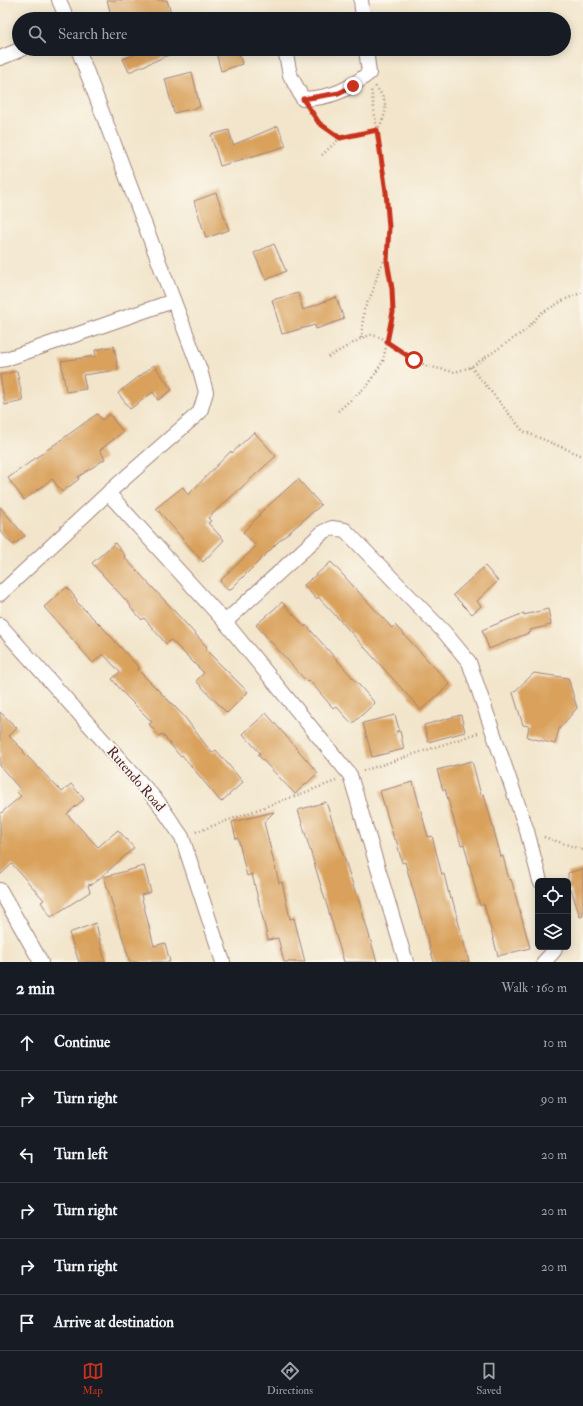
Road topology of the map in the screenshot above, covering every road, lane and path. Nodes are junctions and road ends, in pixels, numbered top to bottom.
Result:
1 (60, 0) edge
2 (361, 0) edge
3 (64, 12) edge
4 (362, 12) edge
5 (12, 53) edge
6 (81, 56) edge
7 (286, 56) edge
8 (367, 56) edge
9 (0, 58) edge
10 (369, 76) junction
11 (303, 99) junction
12 (377, 130) junction
13 (340, 138) junction
14 (322, 155) dead end
15 (387, 254) junction
16 (583, 292) edge
17 (173, 301) junction
18 (360, 338) junction
19 (387, 342) junction
20 (328, 357) dead end
21 (0, 360) edge
22 (471, 367) junction
23 (338, 411) dead end
24 (583, 456) edge
25 (108, 493) junction
26 (0, 594) edge
27 (225, 622) junction
28 (0, 625) edge
29 (526, 831) junction
30 (583, 850) edge
31 (539, 878) edge
32 (0, 890) edge
33 (554, 950) edge
34 (41, 962) edge
35 (223, 962) edge
36 (406, 962) edge
37 (544, 962) edge

1 - 3 street
2 - 4 street
5 - 9 street
6 - 17 street
7 - 11 street
8 - 10 street
10 - 11 street
10 - 12 path
10 - 12 path
11 - 13 path
12 - 13 path
12 - 15 path
13 - 14 path
15 - 18 path
15 - 19 path
16 - 22 path
17 - 21 street
17 - 25 street
18 - 19 path
18 - 20 path
19 - 22 path
19 - 23 path
22 - 24 path
25 - 26 street
25 - 27 street
27 - 29 street
27 - 36 street
28 - 35 street, Rutendo Road
29 - 30 path
29 - 31 street
32 - 34 street
33 - 37 street

